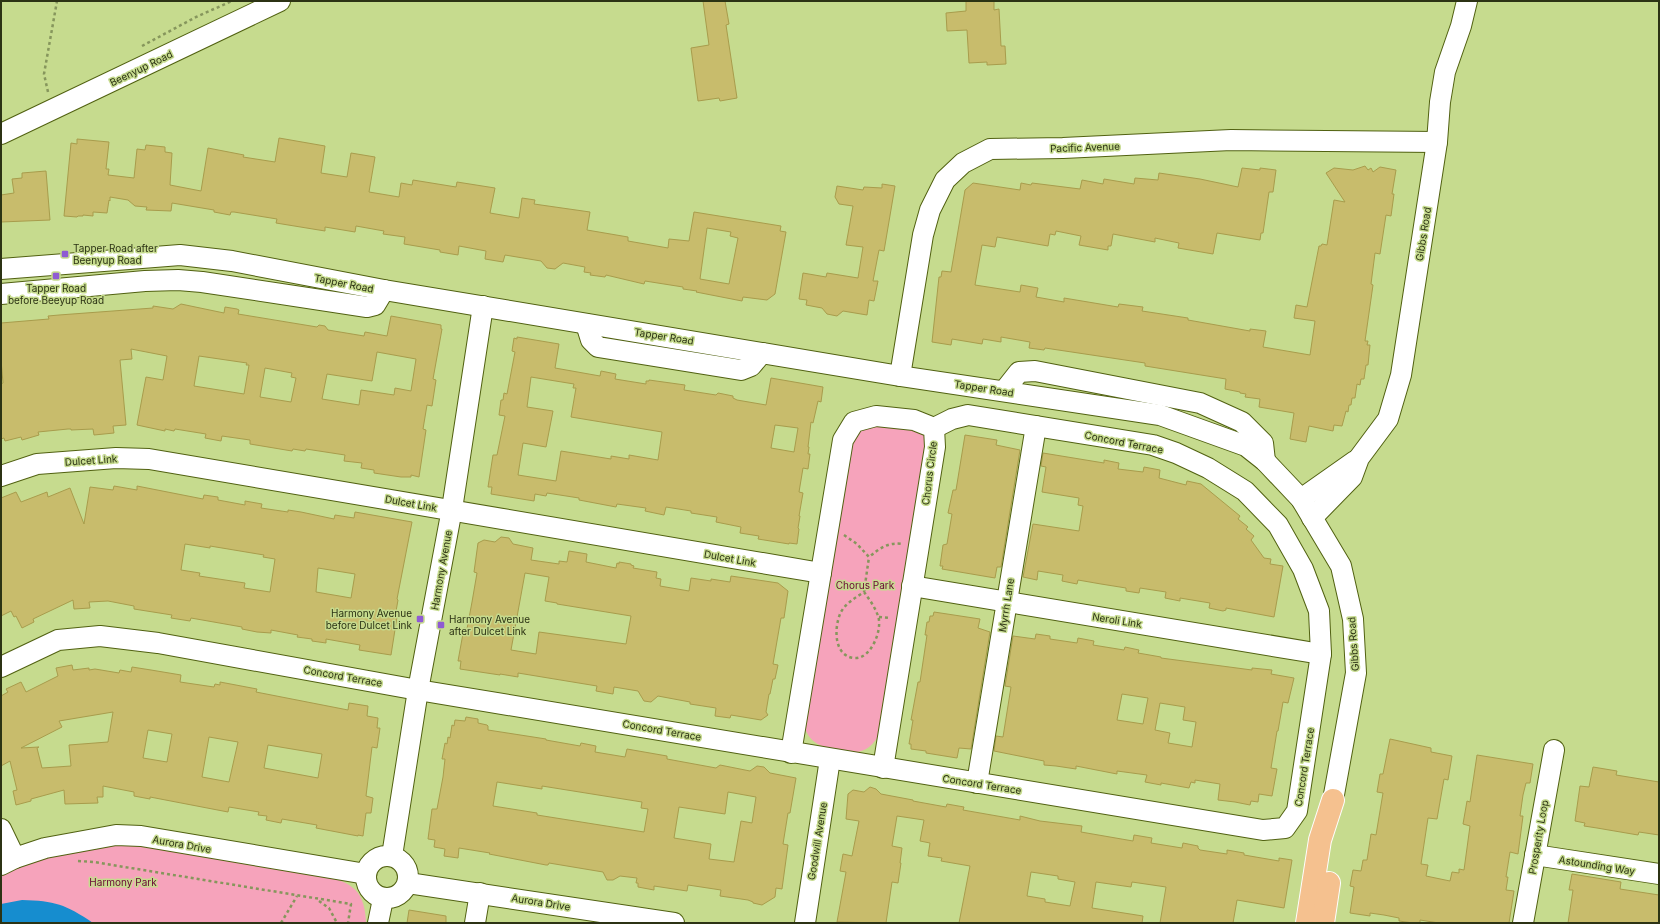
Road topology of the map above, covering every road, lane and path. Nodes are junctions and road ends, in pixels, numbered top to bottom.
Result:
1 (57, 1) edge
2 (280, 1) edge
3 (1467, 1) edge
4 (52, 110) junction
5 (1, 134) edge
6 (1437, 142) junction
7 (1, 269) edge
8 (384, 290) junction
9 (1, 294) edge
10 (483, 306) junction
11 (900, 376) junction
12 (1036, 426) junction
13 (934, 428) junction
14 (1359, 458) junction
15 (1, 476) edge
16 (1301, 499) junction
17 (452, 510) junction
18 (1312, 518) junction
19 (828, 532) junction
20 (919, 546) junction
21 (869, 557) junction
22 (820, 573) junction
23 (912, 586) junction
24 (864, 592) junction
25 (1007, 602) junction
26 (1321, 654) junction
27 (1, 667) edge
28 (418, 690) junction
29 (1554, 750) dead end
30 (791, 753) junction
31 (830, 759) junction
32 (883, 768) junction
33 (976, 783) junction
34 (1333, 800) junction
35 (1, 829) edge
36 (1535, 855) junction
37 (392, 856) junction
38 (71, 861) dead end
39 (8, 862) edge
40 (366, 874) junction
41 (1659, 874) edge
42 (408, 883) junction
43 (480, 893) junction
44 (298, 896) junction
45 (317, 899) junction
46 (383, 899) junction
47 (281, 923) edge
48 (337, 923) edge
49 (348, 923) edge
50 (378, 923) edge
51 (475, 923) edge
52 (674, 923) edge
53 (805, 923) edge
54 (1307, 923) edge
55 (1323, 923) edge
56 (1523, 923) edge

1 - 4 path
2 - 4 street, Beenyup Road
3 - 6 street, Gibbs Road
4 - 5 street, Beenyup Road
6 - 11 street, Pacific Avenue
6 - 14 street, Gibbs Road
7 - 8 street, Tapper Road
8 - 9 street
8 - 10 street, Tapper Road
10 - 11 street, Tapper Road
10 - 17 street, Harmony Avenue
11 - 16 street, Tapper Road
12 - 13 street, Concord Terrace
12 - 25 street, Myrrh Lane
12 - 26 street, Concord Terrace
13 - 19 street, Chorus Circle
13 - 20 street, Chorus Circle
14 - 16 street, Gibbs Road
14 - 18 street, Gibbs Road
15 - 17 street, Dulcet Link
16 - 18 street, Gibbs Road
17 - 22 street, Dulcet Link
17 - 28 street, Harmony Avenue
18 - 34 street, Gibbs Road
19 - 21 path
19 - 22 street, Chorus Circle
20 - 21 path
20 - 23 street, Chorus Circle
21 - 24 path
22 - 30 street, Chorus Circle
23 - 25 street, Neroli Link
23 - 32 street, Chorus Circle
24 - 24 path
25 - 26 street, Neroli Link
25 - 33 street, Myrrh Lane
26 - 33 street, Concord Terrace
27 - 28 street, Concord Terrace
28 - 30 street, Concord Terrace
28 - 37 street, Harmony Avenue
29 - 36 street, Prosperity Loop
30 - 31 street, Concord Terrace
31 - 32 street, Concord Terrace
31 - 53 street, Goodwill Avenue
32 - 33 street, Concord Terrace
34 - 54 main road, Gibbs Road
34 - 55 main road, Gibbs Road
35 - 39 street
36 - 41 street, Astounding Way
36 - 56 street, Prosperity Loop
37 - 40 street
37 - 42 street
38 - 44 path
39 - 40 street, Aurora Drive
40 - 46 street
42 - 43 street, Aurora Drive
42 - 46 street
43 - 51 street
43 - 52 street, Aurora Drive
44 - 45 path
44 - 47 path
45 - 48 path
45 - 49 path
46 - 50 street

